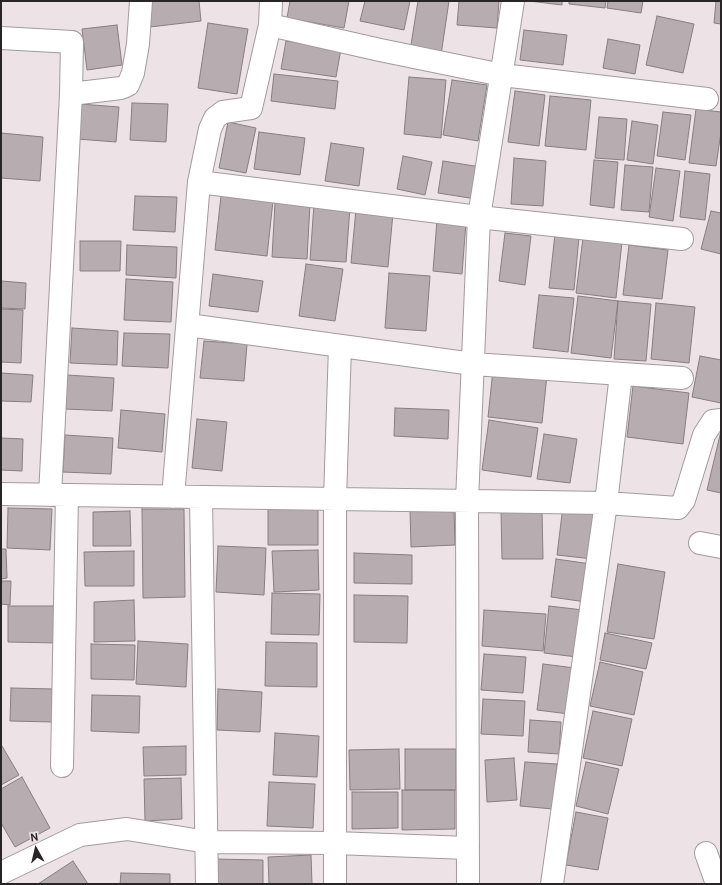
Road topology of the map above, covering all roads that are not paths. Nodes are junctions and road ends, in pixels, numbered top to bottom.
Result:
1 (140, 1) edge
2 (271, 1) edge
3 (513, 1) edge
4 (270, 25) junction
5 (1, 38) edge
6 (502, 75) junction
7 (71, 94) junction
8 (707, 99) dead end
9 (199, 182) junction
10 (479, 217) junction
11 (682, 239) dead end
12 (188, 325) junction
13 (340, 346) junction
14 (473, 364) junction
15 (621, 374) junction
16 (682, 378) dead end
17 (721, 420) edge
18 (1, 494) edge
19 (58, 495) junction
20 (173, 497) junction
21 (201, 497) junction
22 (335, 499) junction
23 (467, 501) junction
24 (606, 502) junction
25 (700, 543) dead end
26 (721, 547) edge
27 (62, 766) dead end
28 (207, 842) junction
29 (335, 843) junction
30 (468, 848) junction
31 (706, 853) dead end
32 (1, 873) edge
33 (207, 884) edge
34 (335, 884) edge
35 (468, 884) edge
36 (552, 884) edge
37 (717, 884) edge

1 - 7 street
2 - 4 street
3 - 6 street
4 - 6 street
4 - 9 street
5 - 7 street
6 - 8 street
6 - 10 street
7 - 19 street
9 - 10 street
9 - 12 street
10 - 11 street
10 - 14 street
12 - 13 street
12 - 20 street
13 - 14 street
13 - 22 street
14 - 15 street
14 - 23 street
15 - 16 street
15 - 24 street
17 - 24 street
18 - 19 street
19 - 20 street
19 - 27 street
20 - 21 street
21 - 22 street
21 - 28 street
22 - 23 street
22 - 29 street
23 - 24 street
23 - 30 street
24 - 36 street
25 - 26 street
28 - 29 street
28 - 32 street
28 - 33 street
29 - 30 street
29 - 34 street
30 - 35 street
31 - 37 street

